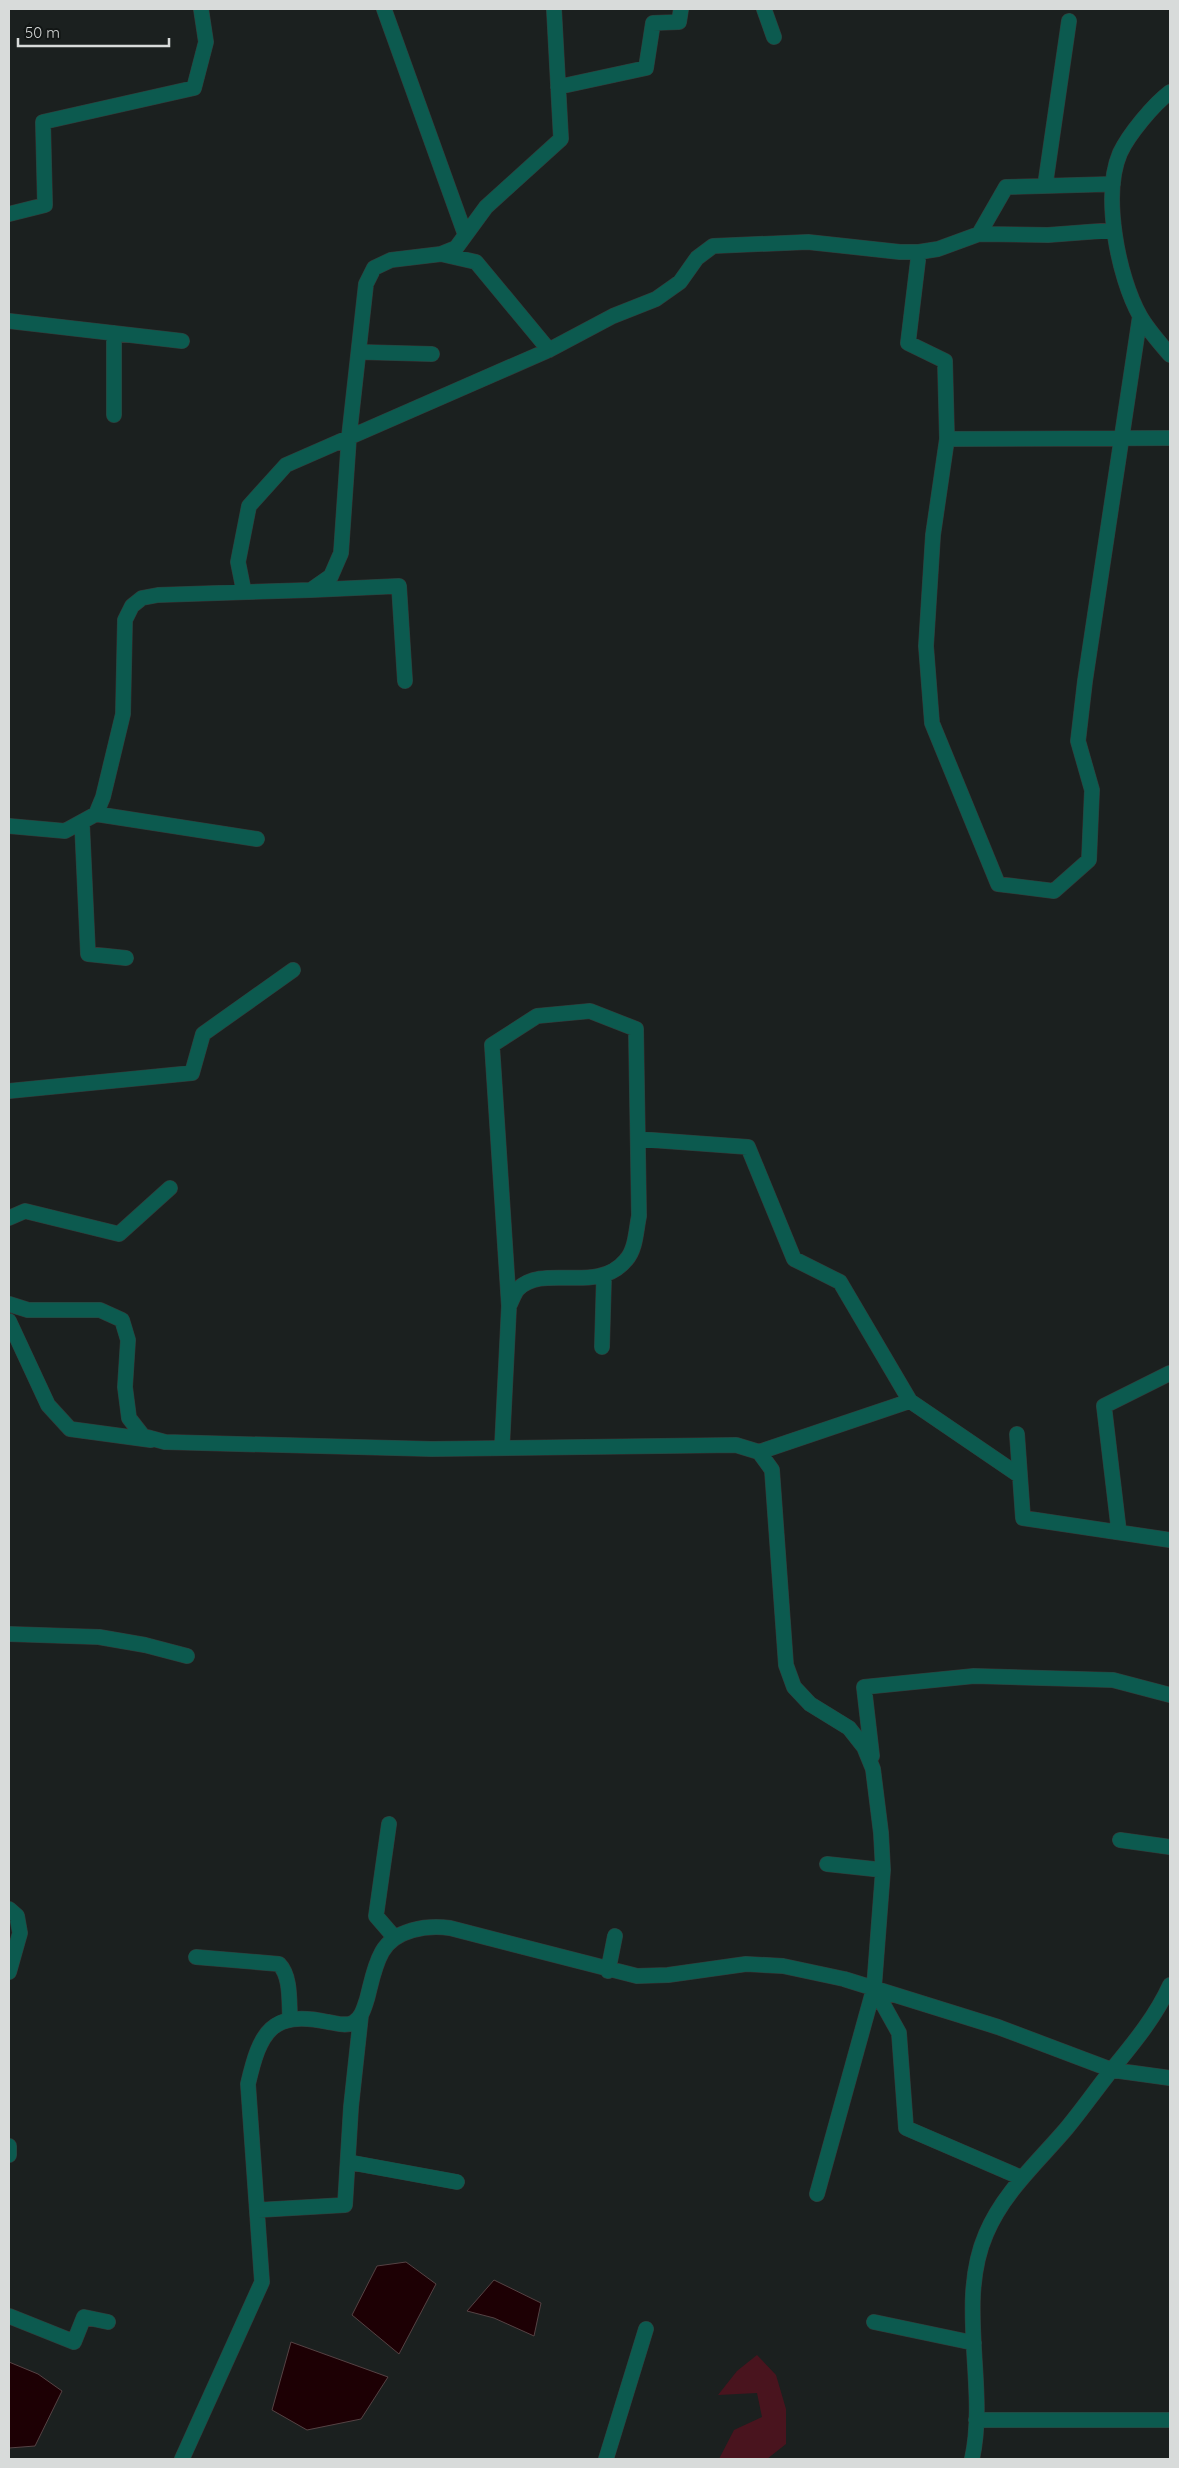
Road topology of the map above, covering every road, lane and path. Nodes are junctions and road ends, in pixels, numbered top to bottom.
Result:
1 (201, 9) edge
2 (384, 9) edge
3 (554, 9) edge
4 (681, 9) edge
5 (764, 9) edge
6 (1069, 21) dead end
7 (774, 37) dead end
8 (558, 87) junction
9 (1170, 92) edge
10 (1113, 184) junction
11 (1045, 186) junction
12 (9, 214) edge
13 (1114, 230) junction
14 (466, 234) junction
15 (979, 234) junction
16 (919, 252) junction
17 (441, 254) junction
18 (1140, 316) junction
19 (9, 320) edge
20 (114, 333) junction
21 (182, 341) dead end
22 (549, 350) junction
23 (358, 352) junction
24 (432, 354) dead end
25 (1170, 355) edge
26 (114, 415) dead end
27 (349, 437) junction
28 (1122, 438) junction
29 (1170, 438) edge
30 (947, 440) junction
31 (311, 590) junction
32 (244, 592) junction
33 (405, 681) dead end
34 (96, 814) junction
35 (82, 823) junction
36 (9, 826) edge
37 (257, 839) dead end
38 (126, 958) dead end
39 (293, 970) dead end
40 (9, 1091) edge
41 (638, 1139) junction
42 (170, 1188) dead end
43 (9, 1218) edge
44 (604, 1276) junction
45 (9, 1304) edge
46 (509, 1306) junction
47 (9, 1321) edge
48 (602, 1347) dead end
49 (1170, 1373) edge
50 (910, 1401) junction
51 (1017, 1434) dead end
52 (165, 1442) junction
53 (502, 1447) junction
54 (759, 1452) junction
55 (1020, 1476) junction
56 (1118, 1532) junction
57 (1170, 1540) edge
58 (9, 1634) edge
59 (187, 1656) dead end
60 (1170, 1695) edge
61 (873, 1770) junction
62 (389, 1824) dead end
63 (1120, 1840) dead end
64 (1170, 1847) edge
65 (827, 1864) dead end
66 (882, 1870) junction
67 (9, 1909) edge
68 (615, 1936) dead end
69 (396, 1938) junction
70 (196, 1957) dead end
71 (608, 1971) junction
72 (9, 1972) edge
73 (1170, 1986) edge
74 (874, 1988) junction
75 (361, 2015) junction
76 (290, 2018) junction
77 (1112, 2070) junction
78 (1170, 2078) edge
79 (9, 2146) edge
80 (9, 2155) edge
81 (348, 2162) junction
82 (1022, 2178) junction
83 (457, 2182) dead end
84 (817, 2194) dead end
85 (258, 2210) junction
86 (9, 2316) edge
87 (108, 2322) dead end
88 (874, 2322) dead end
89 (646, 2329) dead end
90 (974, 2343) junction
91 (976, 2420) junction
92 (1170, 2420) edge
93 (182, 2459) edge
94 (606, 2459) edge
95 (972, 2459) edge

1 - 12 street
2 - 14 street
3 - 8 street
4 - 8 street
5 - 7 street
6 - 11 street
8 - 14 street
9 - 10 street
10 - 11 street
10 - 13 street
11 - 15 street
13 - 15 street
13 - 18 street
14 - 17 street
15 - 16 street
16 - 22 street
16 - 30 street
17 - 22 street
17 - 23 street
18 - 25 street
18 - 28 street
19 - 20 street
20 - 21 street
20 - 26 street
22 - 27 street
23 - 24 street
23 - 27 street
27 - 31 street
27 - 32 street
28 - 29 street
28 - 30 street
28 - 30 street
31 - 32 street
31 - 33 street
32 - 34 street
34 - 35 street
34 - 37 street
35 - 36 street
35 - 38 street
39 - 40 street
41 - 44 street
41 - 46 street
41 - 50 street
42 - 43 street
44 - 46 street
44 - 48 street
45 - 52 street
46 - 53 street
47 - 52 street
49 - 56 street
50 - 54 street
50 - 55 street
51 - 55 street
52 - 53 street
53 - 54 street
54 - 61 street
55 - 56 street
56 - 57 street
58 - 59 street
60 - 61 street
61 - 66 street
62 - 69 street
63 - 64 street
65 - 66 street
66 - 74 street
67 - 72 street
68 - 71 street
69 - 71 street
69 - 75 street
70 - 76 street
71 - 74 street
73 - 77 street
74 - 77 street
74 - 82 street
74 - 84 street
75 - 76 street
75 - 81 street
76 - 85 street
77 - 78 street
77 - 82 street
79 - 80 street
81 - 83 street
81 - 85 street
82 - 90 street
85 - 93 street
86 - 87 street
88 - 90 street
89 - 94 street
90 - 91 street
91 - 92 street
91 - 95 street

